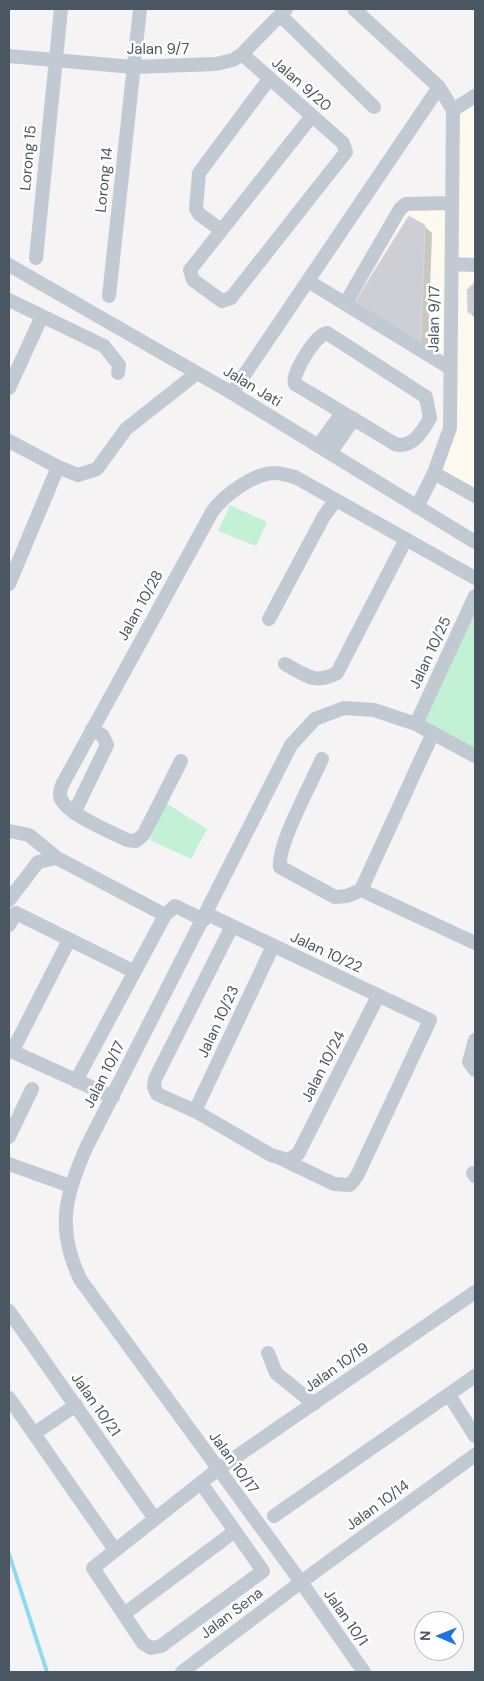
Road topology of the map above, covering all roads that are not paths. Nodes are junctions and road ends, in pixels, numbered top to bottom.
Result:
1 (61, 9) edge
2 (140, 9) edge
3 (354, 9) edge
4 (283, 12) edge
5 (242, 54) junction
6 (9, 56) edge
7 (55, 61) junction
8 (133, 67) junction
9 (270, 78) junction
10 (439, 87) junction
11 (475, 96) edge
12 (374, 107) dead end
13 (453, 110) junction
14 (312, 116) junction
15 (451, 203) junction
16 (221, 230) junction
17 (36, 258) dead end
18 (452, 264) junction
19 (475, 264) edge
20 (9, 265) edge
21 (308, 281) junction
22 (109, 296) dead end
23 (9, 300) edge
24 (345, 304) junction
25 (42, 316) junction
26 (450, 368) junction
27 (197, 373) junction
28 (118, 374) dead end
29 (9, 388) edge
30 (232, 394) junction
31 (348, 416) junction
32 (9, 441) edge
33 (324, 450) junction
34 (58, 467) junction
35 (434, 473) junction
36 (475, 496) edge
37 (336, 500) junction
38 (417, 507) junction
39 (406, 539) junction
40 (475, 542) edge
41 (475, 578) edge
42 (9, 584) edge
43 (475, 596) edge
44 (269, 618) dead end
45 (285, 664) dead end
46 (416, 724) junction
47 (92, 730) junction
48 (433, 733) junction
49 (475, 756) edge
50 (322, 758) dead end
51 (181, 761) dead end
52 (74, 813) junction
53 (9, 831) edge
54 (57, 858) junction
55 (361, 890) junction
56 (10, 910) edge
57 (165, 915) junction
58 (205, 917) junction
59 (232, 926) junction
60 (69, 940) junction
61 (475, 943) edge
62 (273, 946) junction
63 (133, 971) junction
64 (378, 996) junction
65 (475, 1040) edge
66 (11, 1051) edge
67 (475, 1070) edge
68 (76, 1080) junction
69 (32, 1089) dead end
70 (113, 1097) junction
71 (195, 1111) junction
72 (9, 1137) edge
73 (281, 1159) junction
74 (9, 1164) edge
75 (70, 1186) junction
76 (475, 1292) edge
77 (9, 1311) edge
78 (268, 1353) dead end
79 (475, 1376) edge
80 (449, 1395) junction
81 (9, 1398) edge
82 (314, 1404) junction
83 (76, 1405) junction
84 (35, 1433) junction
85 (475, 1436) edge
86 (475, 1456) edge
87 (217, 1470) junction
88 (201, 1483) junction
89 (274, 1516) dead end
90 (155, 1519) junction
91 (235, 1530) junction
92 (115, 1550) junction
93 (301, 1582) junction
94 (124, 1614) junction
95 (182, 1672) edge
96 (364, 1672) edge

1 - 7 street, Lorong 15
2 - 8 street, Lorong 14
3 - 10 street
4 - 5 street, Jalan 9/7
4 - 12 street
5 - 8 street, Jalan 9/7
5 - 9 street, Jalan 9/20
6 - 7 street, Jalan 9/7
7 - 8 street, Jalan 9/7
7 - 17 street, Lorong 15
8 - 22 street, Lorong 14
9 - 14 street, Jalan 9/20
9 - 16 street
10 - 13 street
10 - 21 street
11 - 13 street
13 - 15 street, Jalan 9/17
14 - 16 street
14 - 16 street, Jalan 9/20
15 - 18 street, Jalan 9/17
15 - 24 street
18 - 19 street
18 - 26 street, Jalan 9/17
20 - 27 street, Jalan Jati
21 - 24 street
21 - 30 street
23 - 25 street
24 - 26 street
25 - 28 street
25 - 29 street
26 - 35 street, Jalan 9/17
27 - 30 street, Jalan Jati
27 - 34 street
30 - 33 street, Jalan Jati
31 - 31 street
31 - 33 street
32 - 34 street
33 - 38 street, Jalan Jati
34 - 42 street
35 - 36 street
35 - 38 street, Jalan 9/17
37 - 39 street
37 - 44 street
37 - 47 street, Jalan 10/28
38 - 40 street, Jalan Jati
39 - 41 street
39 - 45 street
43 - 46 street, Jalan 10/25
46 - 48 street, Jalan 10/17
46 - 58 street, Jalan 10/17
47 - 52 street, Jalan 10/28
47 - 52 street
48 - 49 street, Jalan 10/17
48 - 55 street
50 - 55 street
51 - 52 street
53 - 54 street
54 - 56 street
54 - 57 street
55 - 61 street
56 - 60 street
57 - 58 street
57 - 63 street
58 - 59 street, Jalan 10/22
58 - 70 street, Jalan 10/17
59 - 62 street, Jalan 10/22
59 - 71 street
60 - 63 street
60 - 66 street
62 - 64 street, Jalan 10/22
62 - 71 street, Jalan 10/23
63 - 68 street
64 - 73 street, Jalan 10/24
64 - 73 street, Jalan 10/22
65 - 67 street
66 - 68 street
68 - 70 street
69 - 72 street
70 - 75 street, Jalan 10/17
71 - 73 street
74 - 75 street
75 - 87 street, Jalan 10/17
76 - 82 street, Jalan 10/19
77 - 83 street, Jalan 10/21
78 - 82 street
79 - 80 street
80 - 85 street
80 - 89 street
81 - 84 street
82 - 87 street, Jalan 10/19
83 - 84 street
83 - 90 street, Jalan 10/21
84 - 92 street
86 - 93 street, Jalan 10/14
87 - 88 street, Jalan 10/19
87 - 93 street, Jalan 10/17
88 - 90 street, Jalan 10/19
88 - 91 street
90 - 92 street, Jalan 10/19
91 - 94 street
91 - 94 street
92 - 94 street, Jalan 10/19
93 - 95 street, Jalan Sena
93 - 96 street, Jalan 10/1

